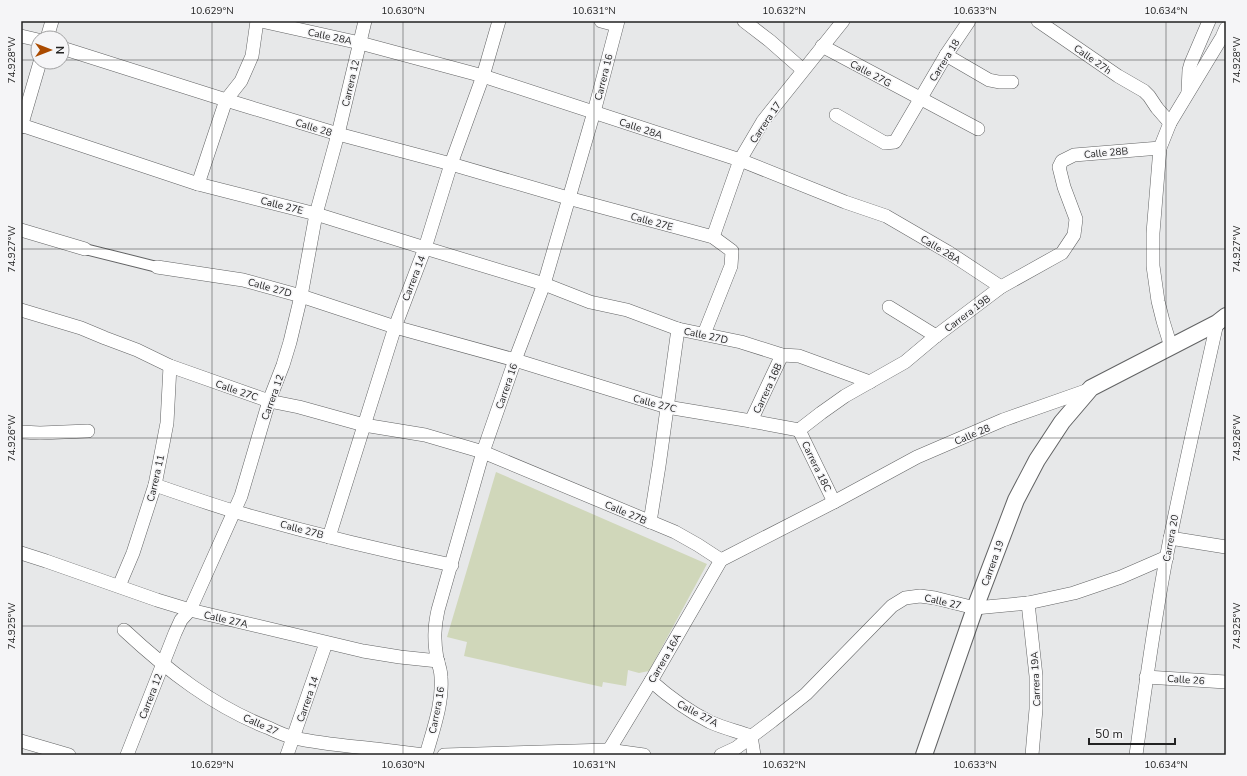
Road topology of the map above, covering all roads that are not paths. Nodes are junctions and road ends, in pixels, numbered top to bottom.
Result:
1 (257, 21) edge
2 (261, 21) edge
3 (365, 21) edge
4 (499, 21) edge
5 (601, 21) edge
6 (744, 21) edge
7 (843, 21) edge
8 (969, 21) edge
9 (1038, 21) edge
10 (1209, 21) edge
11 (617, 23) edge
12 (1226, 28) edge
13 (360, 43) junction
14 (822, 46) junction
15 (70, 51) edge
16 (946, 55) junction
17 (38, 70) edge
18 (803, 70) junction
19 (483, 76) junction
20 (1012, 82) dead end
21 (1188, 94) junction
22 (920, 99) junction
23 (226, 100) junction
24 (594, 112) junction
25 (836, 115) dead end
26 (1170, 123) junction
27 (21, 126) edge
28 (978, 130) dead end
29 (338, 134) junction
30 (1160, 148) junction
31 (740, 160) junction
32 (451, 164) junction
33 (1058, 167) joint
34 (198, 184) junction
35 (568, 198) junction
36 (316, 214) junction
37 (21, 230) edge
38 (713, 237) junction
39 (425, 248) junction
40 (85, 249) joint
41 (157, 267) joint
42 (544, 284) junction
43 (1000, 287) junction
44 (301, 296) junction
45 (889, 307) dead end
46 (21, 310) edge
47 (1221, 320) edge
48 (395, 327) junction
49 (678, 329) junction
50 (704, 334) junction
51 (936, 336) junction
52 (1171, 347) junction
53 (782, 354) junction
54 (515, 360) junction
55 (170, 366) junction
56 (870, 382) junction
57 (1091, 388) junction
58 (269, 401) junction
59 (667, 407) junction
60 (752, 421) junction
61 (364, 424) junction
62 (799, 430) junction
63 (88, 431) dead end
64 (21, 432) edge
65 (483, 452) junction
66 (155, 485) junction
67 (834, 502) junction
68 (234, 511) junction
69 (650, 522) junction
70 (329, 537) junction
71 (1170, 538) junction
72 (1226, 547) edge
73 (21, 553) edge
74 (1167, 557) junction
75 (721, 560) junction
76 (452, 565) junction
77 (119, 586) junction
78 (1028, 603) junction
79 (975, 608) junction
80 (190, 610) junction
81 (124, 630) dead end
82 (326, 643) junction
83 (438, 661) junction
84 (163, 664) junction
85 (1146, 677) junction
86 (651, 682) junction
87 (1226, 682) edge
88 (751, 736) junction
89 (293, 738) junction
90 (21, 741) edge
91 (374, 752) edge
92 (608, 753) edge
93 (69, 755) edge
94 (127, 755) edge
95 (287, 755) edge
96 (425, 755) edge
97 (444, 755) edge
98 (458, 755) edge
99 (644, 755) edge
100 (721, 755) edge
101 (754, 755) edge
102 (924, 755) edge
103 (1032, 755) edge
104 (1136, 755) edge

1 - 23 street
2 - 13 street, Calle 28A
3 - 13 street, Carrera 12
4 - 19 street, Carrera 14
5 - 11 street
6 - 18 street
7 - 14 street, Carrera 17
8 - 16 street, Carrera 18
9 - 26 street, Calle 27h
10 - 21 street
11 - 24 street, Carrera 16
12 - 21 street
13 - 19 street, Calle 28A
13 - 29 street, Carrera 12
14 - 18 street, Carrera 17
14 - 22 street, Calle 27G
15 - 23 street, Calle 28
16 - 20 street
16 - 22 street, Carrera 18
17 - 27 street
18 - 31 street, Carrera 17
19 - 24 street, Calle 28A
19 - 32 street, Carrera 14
21 - 26 street
22 - 25 street, Carrera 18
22 - 28 street
23 - 29 street, Calle 28
23 - 34 street
24 - 31 street, Calle 28A
24 - 35 street, Carrera 16
26 - 30 street
27 - 34 street, Calle 27E
29 - 32 street, Calle 28
29 - 36 street, Carrera 12
30 - 33 street, Calle 28B
30 - 52 street
31 - 38 street, Carrera 17
31 - 43 street, Calle 28A
32 - 35 street, Calle 28
32 - 39 street, Carrera 14
33 - 43 street, Carrera 19B
34 - 36 street, Calle 27E
35 - 38 street, Calle 27E
35 - 42 street, Carrera 16
36 - 39 street, Calle 27E
36 - 44 street, Carrera 12
37 - 40 street, Calle 27D
38 - 50 street, Calle 27E
39 - 42 street, Calle 27E
39 - 48 street, Carrera 14
40 - 41 street, Calle 27D
41 - 44 street, Calle 27D
42 - 49 street, Calle 27D
42 - 54 street, Carrera 16
43 - 51 street, Carrera 19B
44 - 48 street, Calle 27D
44 - 58 street, Carrera 12
45 - 51 street
46 - 55 street, Calle 27C
47 - 52 street, Calle 28
47 - 71 street, Carrera 20
48 - 54 street, Calle 27D
48 - 61 street, Carrera 14
49 - 50 street, Calle 27D
49 - 59 street
50 - 53 street, Calle 27D
51 - 56 street, Carrera 19B
52 - 57 street, Calle 28
53 - 56 street, Calle 27D
53 - 60 street, Carrera 16B
54 - 59 street, Calle 27C
54 - 65 street, Carrera 16
55 - 58 street, Calle 27C
55 - 66 street, Carrera 11
56 - 62 street, Carrera 19B
57 - 67 street, Calle 28
57 - 79 street, Carrera 19
58 - 61 street, Calle 27C
58 - 68 street, Carrera 12
59 - 60 street, Calle 27C
59 - 69 street
60 - 62 street, Calle 27C
61 - 65 street, Calle 27C
61 - 70 street, Carrera 14
62 - 67 street, Carrera 18C
63 - 64 street
65 - 69 street, Calle 27B
65 - 76 street, Carrera 16
66 - 68 street, Calle 27B
66 - 77 street, Carrera 11
67 - 75 street, Calle 28
68 - 70 street, Calle 27B
68 - 80 street, Carrera 12
69 - 75 street, Calle 27B
70 - 76 street, Calle 27B
71 - 72 street
71 - 74 street, Carrera 20
73 - 77 street, Calle 27A
74 - 78 street, Calle 27
74 - 85 street, Carrera 20
75 - 86 street, Carrera 16A
76 - 83 street, Carrera 16
77 - 80 street, Calle 27A
78 - 79 street, Calle 27
78 - 103 street, Carrera 19A
79 - 88 street, Calle 27
79 - 102 street, Carrera 19
80 - 82 street, Calle 27A
80 - 84 street, Carrera 12
81 - 84 street, Calle 27
82 - 83 street, Calle 27A
82 - 89 street, Carrera 14
83 - 96 street, Carrera 16
84 - 89 street, Calle 27
84 - 94 street, Carrera 12
85 - 87 street, Calle 26
85 - 104 street, Carrera 20
86 - 88 street, Calle 27A
86 - 92 street, Carrera 16A
88 - 100 street, Calle 27
88 - 101 street
89 - 91 street, Calle 27
89 - 95 street, Carrera 14
90 - 93 street
91 - 96 street, Calle 27
92 - 98 street
92 - 99 street
97 - 98 street

